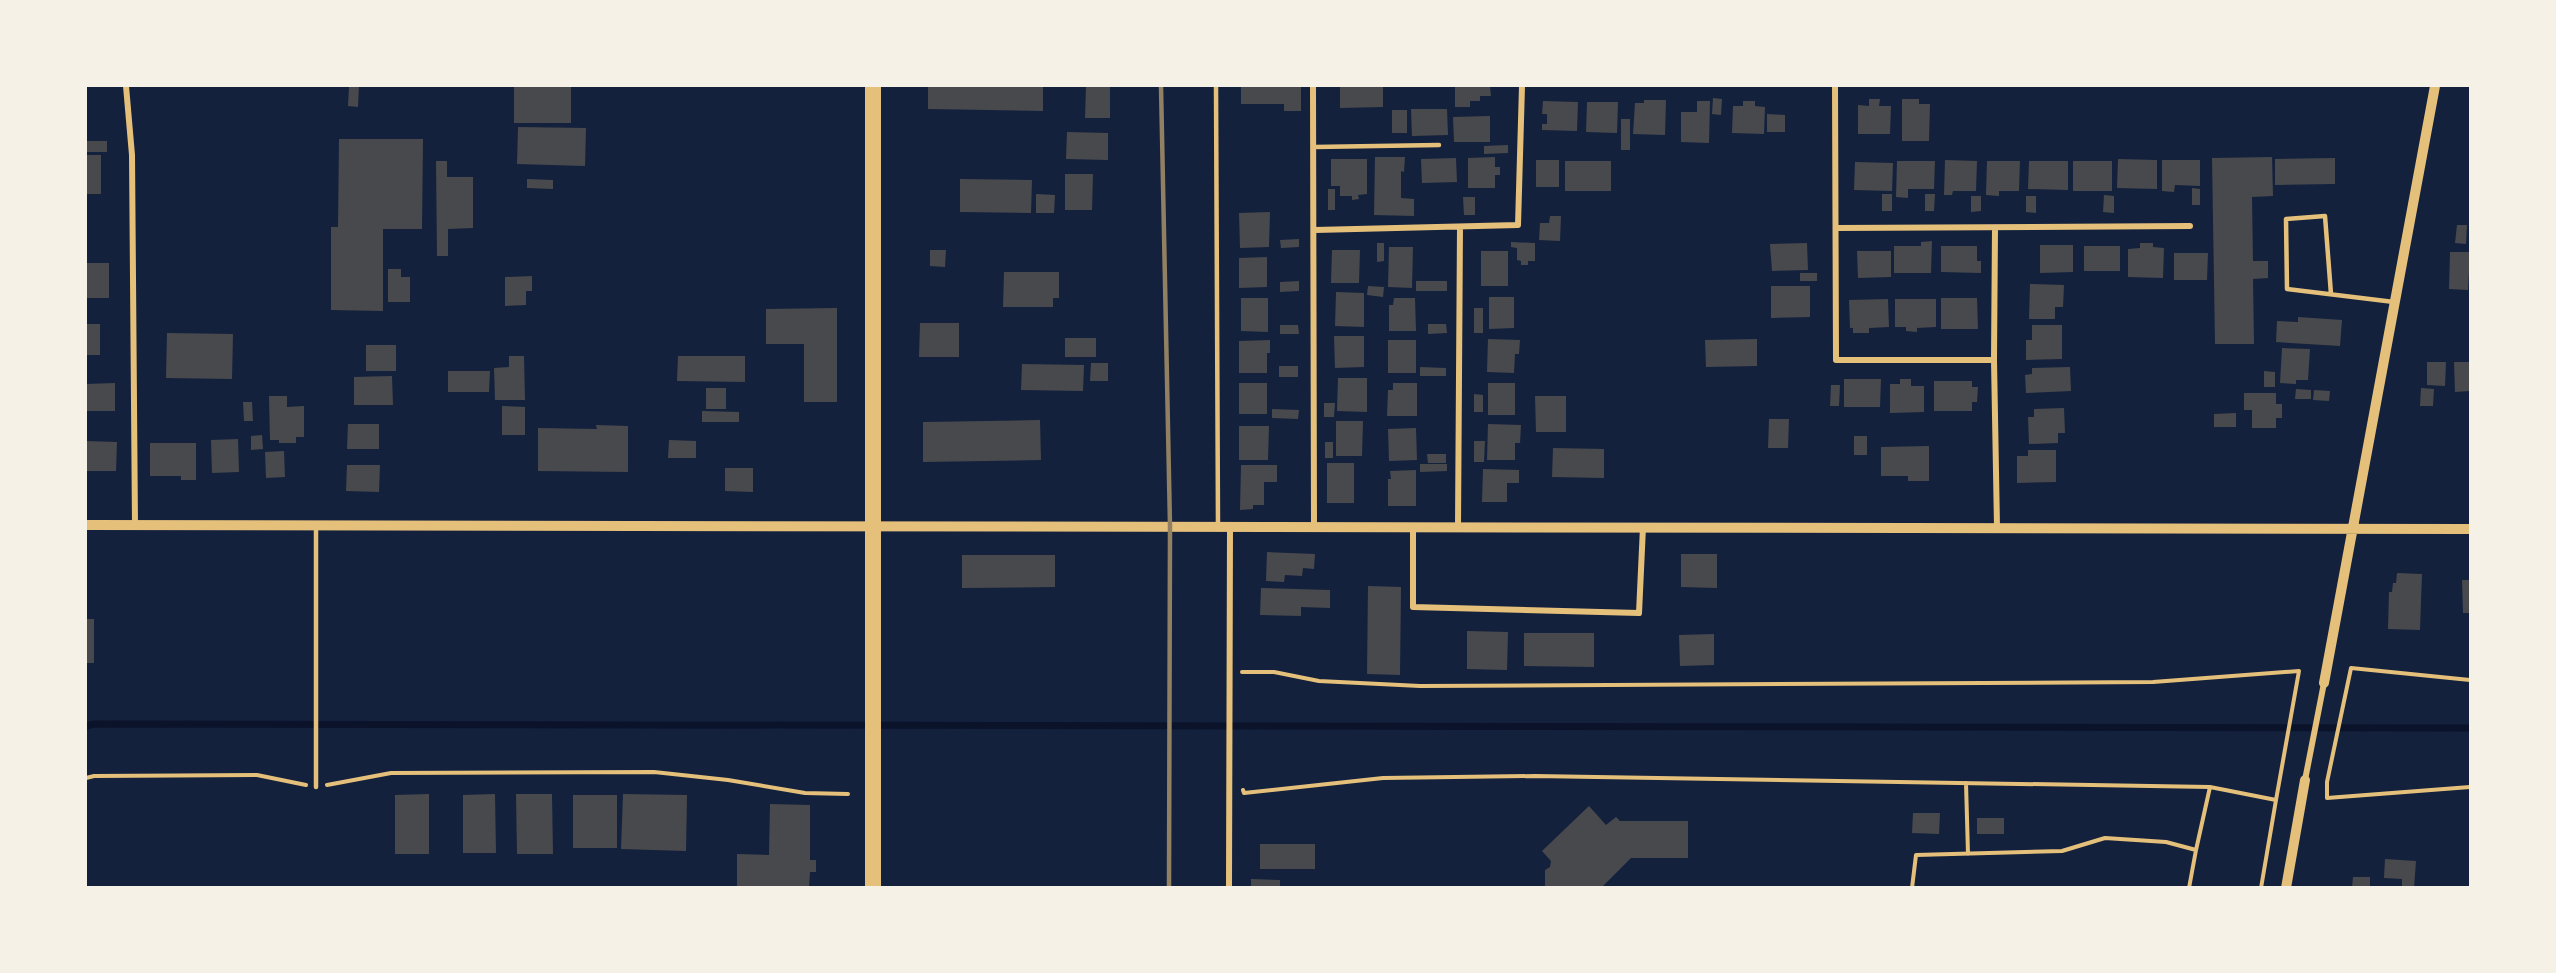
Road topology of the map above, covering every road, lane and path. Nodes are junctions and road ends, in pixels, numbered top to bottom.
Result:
1 (126, 86) edge
2 (873, 86) edge
3 (1216, 86) edge
4 (1313, 86) edge
5 (1522, 86) edge
6 (1835, 86) edge
7 (2435, 86) edge
8 (1438, 145) dead end
9 (1314, 147) junction
10 (2190, 226) dead end
11 (1460, 227) junction
12 (1836, 228) junction
13 (1995, 228) junction
14 (1315, 230) junction
15 (2331, 294) junction
16 (2394, 302) junction
17 (1994, 360) junction
18 (86, 525) edge
19 (135, 525) junction
20 (316, 526) junction
21 (873, 526) junction
22 (1413, 526) junction
23 (1458, 526) junction
24 (1643, 527) junction
25 (1997, 527) junction
26 (1218, 528) junction
27 (1230, 528) junction
28 (1314, 528) junction
29 (2351, 528) junction
30 (2470, 529) edge
31 (1242, 680) dead end
32 (2470, 680) edge
33 (2324, 683) joint
34 (86, 778) edge
35 (2305, 780) joint
36 (1242, 783) dead end
37 (1966, 783) junction
38 (316, 787) junction
39 (2210, 787) junction
40 (2470, 788) edge
41 (848, 794) dead end
42 (2276, 800) junction
43 (2196, 850) junction
44 (1968, 854) junction
45 (873, 888) edge
46 (1229, 888) edge
47 (1912, 888) edge
48 (2189, 888) edge
49 (2261, 888) edge
50 (2286, 888) edge

1 - 19 street
2 - 21 highway
3 - 26 lane
4 - 9 street
5 - 11 street
6 - 12 street
7 - 16 street
8 - 9 lane
9 - 14 street
10 - 13 street
11 - 14 street
11 - 23 street
12 - 13 street
12 - 17 street
13 - 17 street
14 - 28 street
15 - 15 lane
15 - 16 lane
16 - 29 street
17 - 25 street
18 - 19 street
19 - 20 street
20 - 21 street
20 - 38 lane
21 - 26 street
21 - 45 highway
22 - 23 street
22 - 24 street
22 - 28 street
23 - 24 street
24 - 25 street
25 - 29 street
26 - 27 street
27 - 28 street
27 - 46 street
29 - 30 street
29 - 33 street
31 - 42 path
32 - 40 path
33 - 35 street
34 - 38 path
35 - 50 street
36 - 37 path
37 - 39 path
37 - 44 path
38 - 41 path
39 - 42 path
39 - 43 path
42 - 49 path
43 - 44 path
43 - 48 path
44 - 47 path

